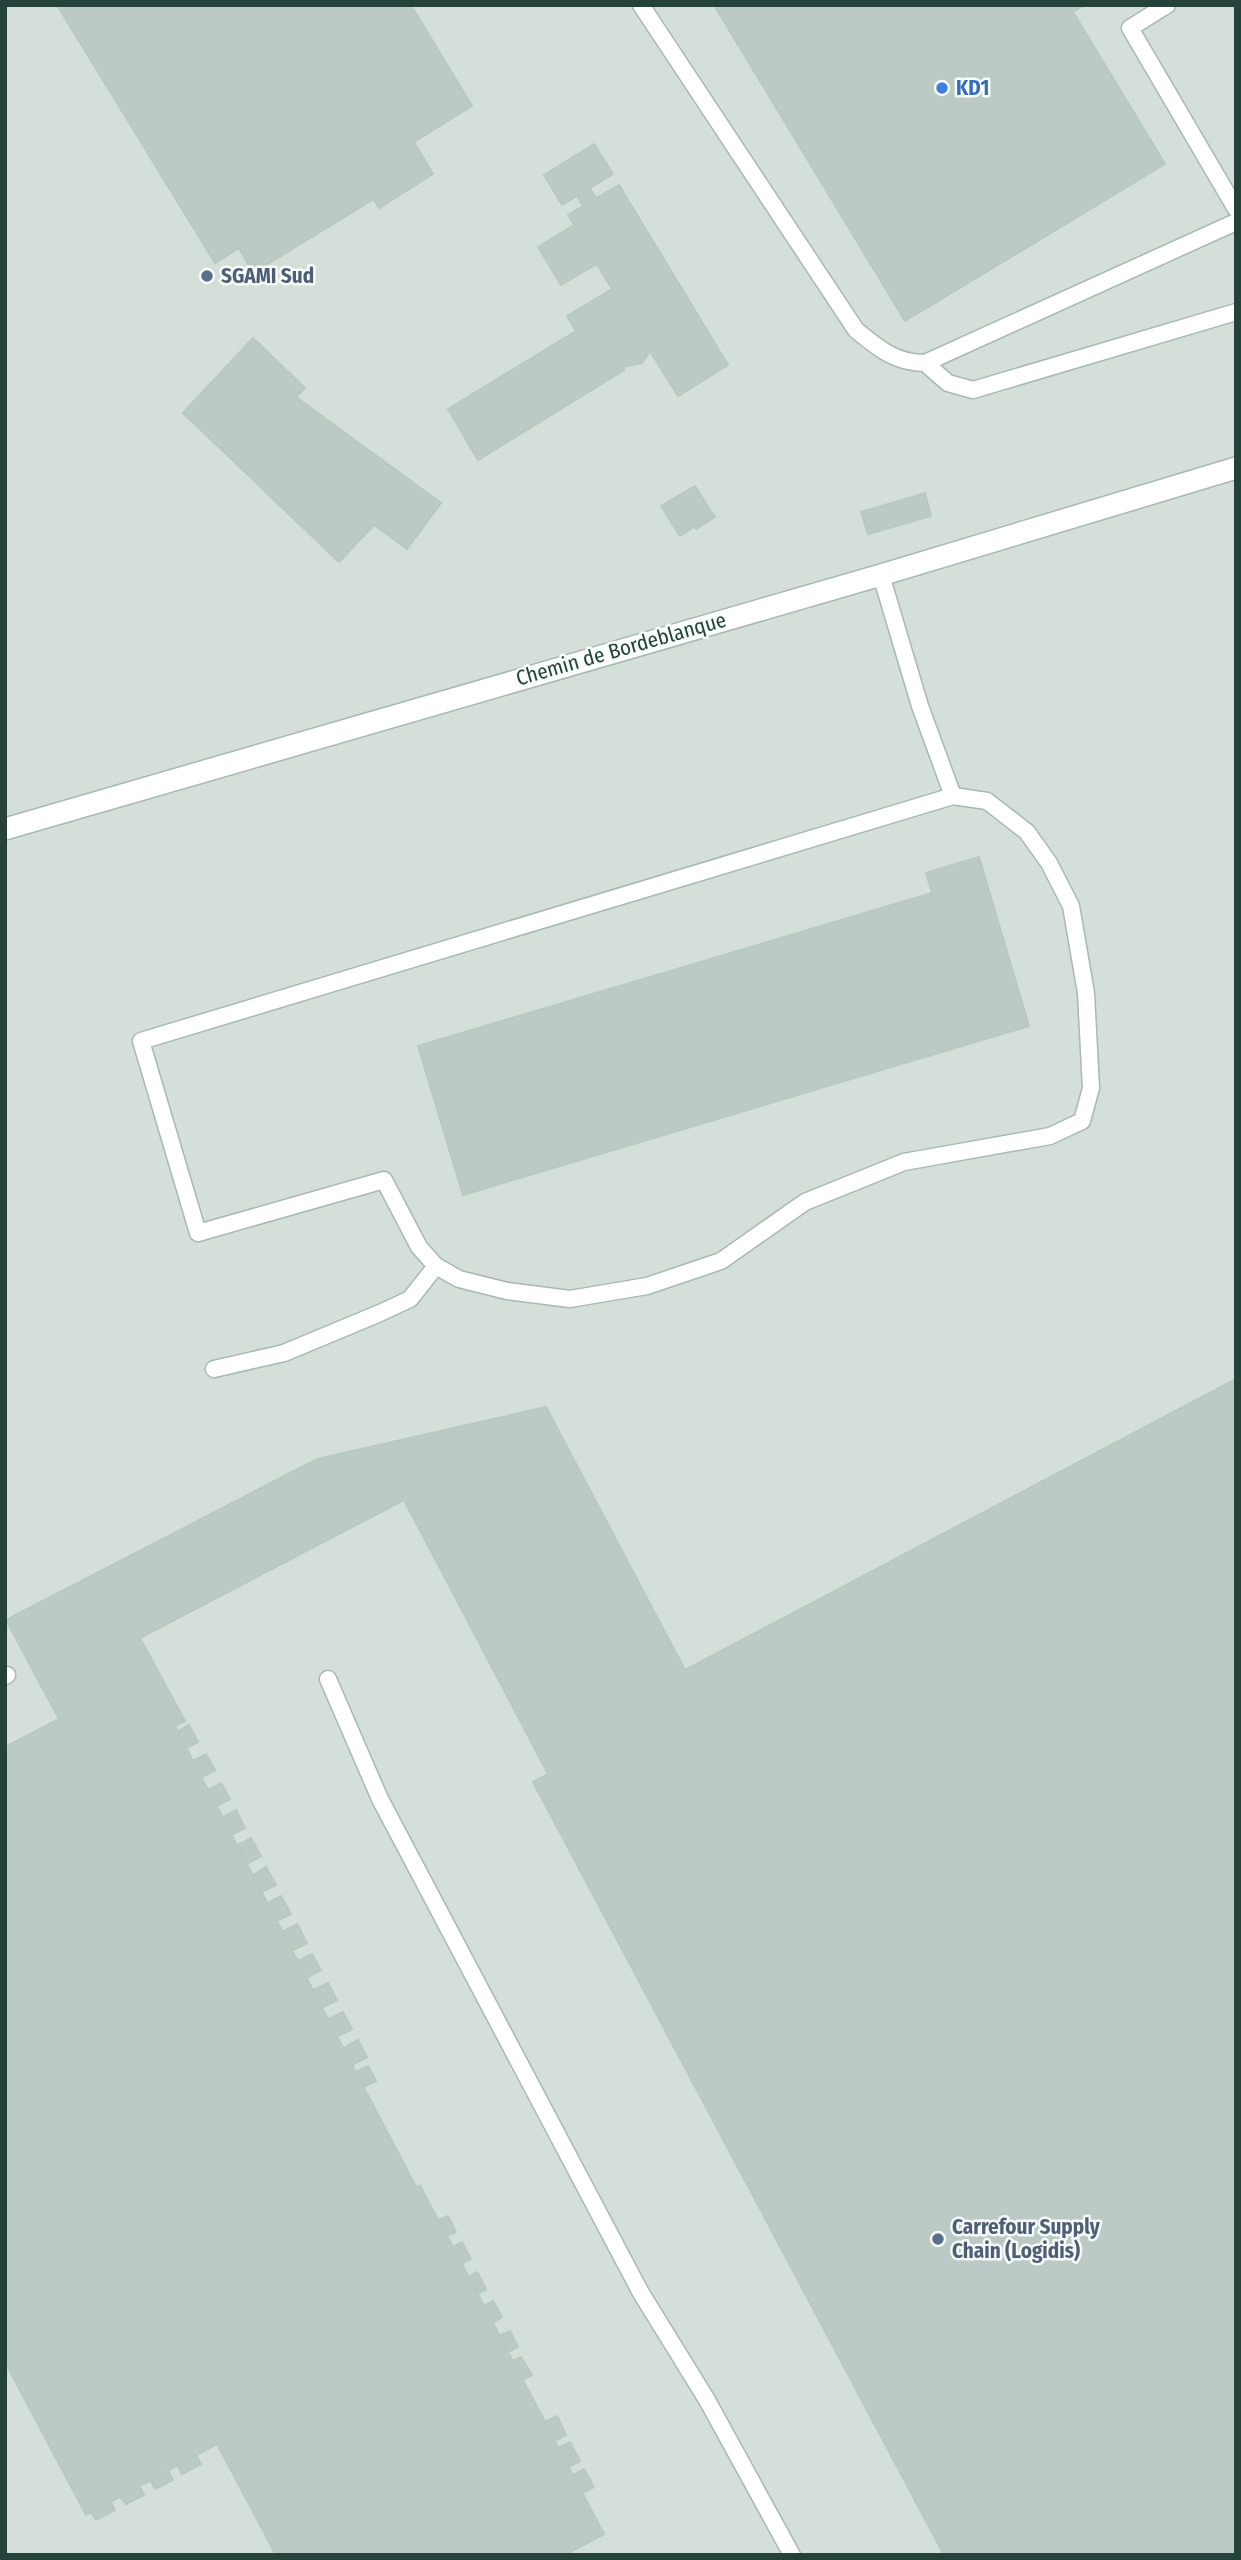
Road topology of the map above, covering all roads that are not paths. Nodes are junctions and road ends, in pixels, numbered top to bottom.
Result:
1 (641, 5) edge
2 (1167, 5) edge
3 (1236, 209) edge
4 (1236, 222) edge
5 (1236, 312) edge
6 (925, 363) junction
7 (1236, 468) edge
8 (881, 575) junction
9 (953, 796) junction
10 (5, 829) edge
11 (436, 1266) junction
12 (214, 1370) dead end
13 (328, 1679) dead end
14 (792, 2555) edge

1 - 6 lane
2 - 3 lane
4 - 6 lane
5 - 6 lane
7 - 8 street, Chemin de Bordeblanque
8 - 9 lane
8 - 10 street, Chemin de Bordeblanque
9 - 11 lane
9 - 11 lane
11 - 12 lane
13 - 14 lane

